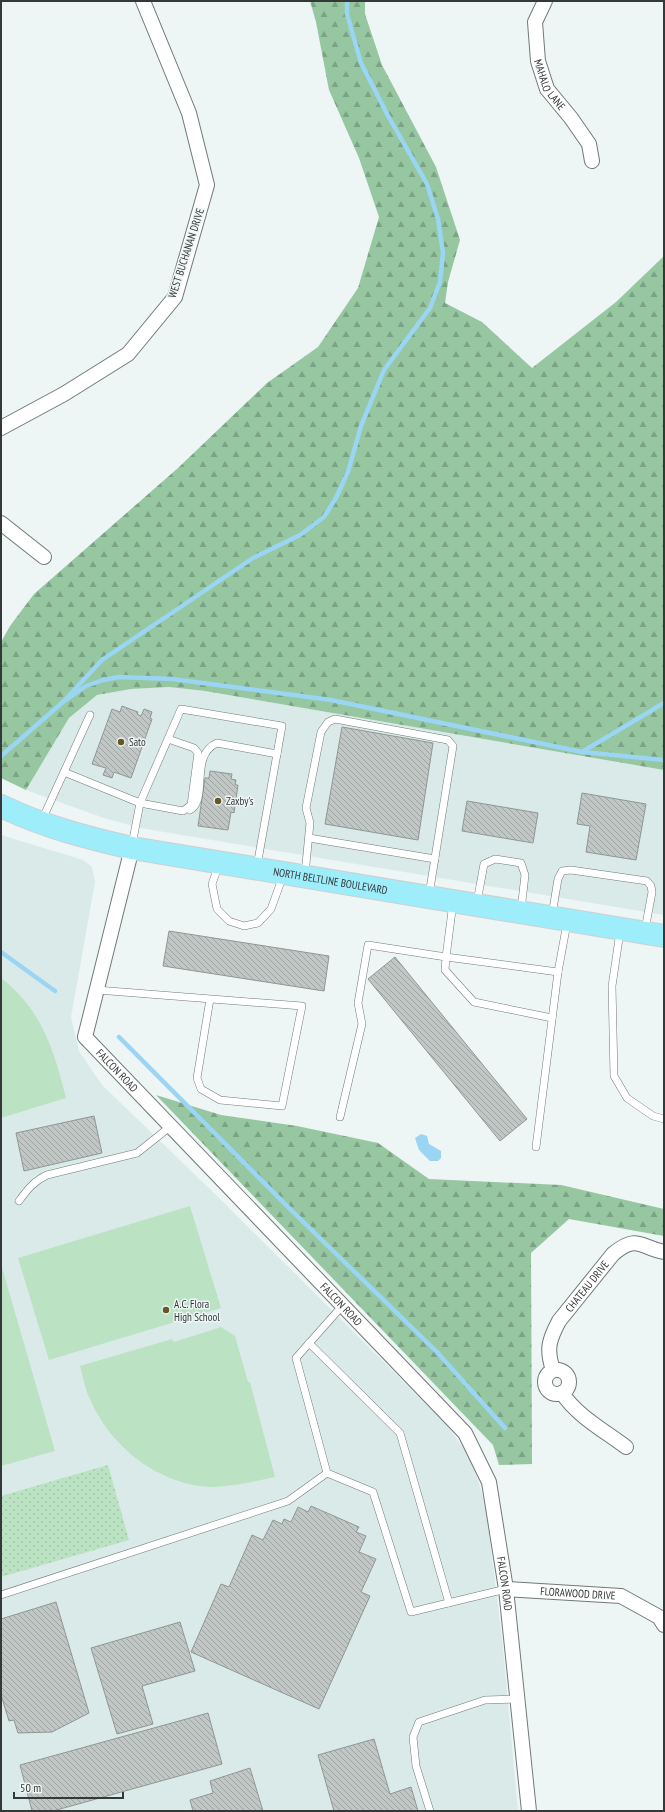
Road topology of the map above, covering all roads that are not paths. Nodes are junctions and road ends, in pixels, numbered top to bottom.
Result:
1 (143, 1) edge
2 (545, 1) edge
3 (592, 161) dead end
4 (1, 428) edge
5 (1, 523) edge
6 (44, 557) dead end
7 (90, 715) dead end
8 (168, 739) junction
9 (277, 754) junction
10 (64, 772) junction
11 (140, 803) junction
12 (1, 806) edge
13 (183, 811) junction
14 (42, 822) junction
15 (309, 838) junction
16 (132, 848) junction
17 (435, 859) junction
18 (219, 862) junction
19 (257, 868) junction
20 (295, 874) junction
21 (428, 897) junction
22 (453, 901) junction
23 (476, 905) junction
24 (521, 912) junction
25 (560, 918) junction
26 (621, 928) junction
27 (654, 934) edge
28 (446, 957) junction
29 (558, 972) junction
30 (97, 990) junction
31 (210, 998) junction
32 (552, 1018) junction
33 (340, 1117) dead end
34 (664, 1119) edge
35 (171, 1126) junction
36 (536, 1147) dead end
37 (19, 1201) dead end
38 (663, 1253) edge
39 (343, 1305) junction
40 (309, 1343) junction
41 (626, 1447) dead end
42 (327, 1473) junction
43 (506, 1588) junction
44 (1, 1595) edge
45 (449, 1603) junction
46 (664, 1625) edge
47 (518, 1699) junction
48 (430, 1811) edge
49 (529, 1811) edge

1 - 4 street, WEST BUCHANAN DRIVE
2 - 3 street, MAHALO LANE
5 - 6 street
7 - 10 lane
8 - 9 lane
8 - 11 lane
8 - 13 lane
9 - 13 lane
9 - 19 lane
10 - 11 lane
10 - 14 lane
11 - 13 lane
11 - 16 lane
12 - 14 main road, NORTH BELTLINE BOULEVARD
14 - 16 main road, NORTH BELTLINE BOULEVARD
15 - 17 lane
15 - 17 lane
15 - 20 lane
16 - 18 main road, NORTH BELTLINE BOULEVARD
16 - 30 street, FALCON ROAD
17 - 21 lane
18 - 19 main road, NORTH BELTLINE BOULEVARD
18 - 20 lane
19 - 20 main road, NORTH BELTLINE BOULEVARD
20 - 21 main road, NORTH BELTLINE BOULEVARD
21 - 22 main road, NORTH BELTLINE BOULEVARD
22 - 23 main road, NORTH BELTLINE BOULEVARD
22 - 28 lane
23 - 24 main road, NORTH BELTLINE BOULEVARD
23 - 24 lane
24 - 25 main road, NORTH BELTLINE BOULEVARD
25 - 26 main road, NORTH BELTLINE BOULEVARD
25 - 27 lane
25 - 29 lane
26 - 27 main road, NORTH BELTLINE BOULEVARD
26 - 34 lane
28 - 29 lane
28 - 32 lane
28 - 33 lane
29 - 32 lane
30 - 31 lane
30 - 35 street, FALCON ROAD
31 - 31 lane
32 - 36 lane
35 - 37 lane
35 - 39 street, FALCON ROAD
38 - 41 street, CHATEAU DRIVE
39 - 40 lane
39 - 43 street, FALCON ROAD
40 - 42 lane
40 - 45 lane
42 - 44 lane
42 - 45 lane
43 - 45 lane
43 - 46 street, FLORAWOOD DRIVE
43 - 47 street, FALCON ROAD
47 - 48 lane
47 - 49 street, FALCON ROAD

